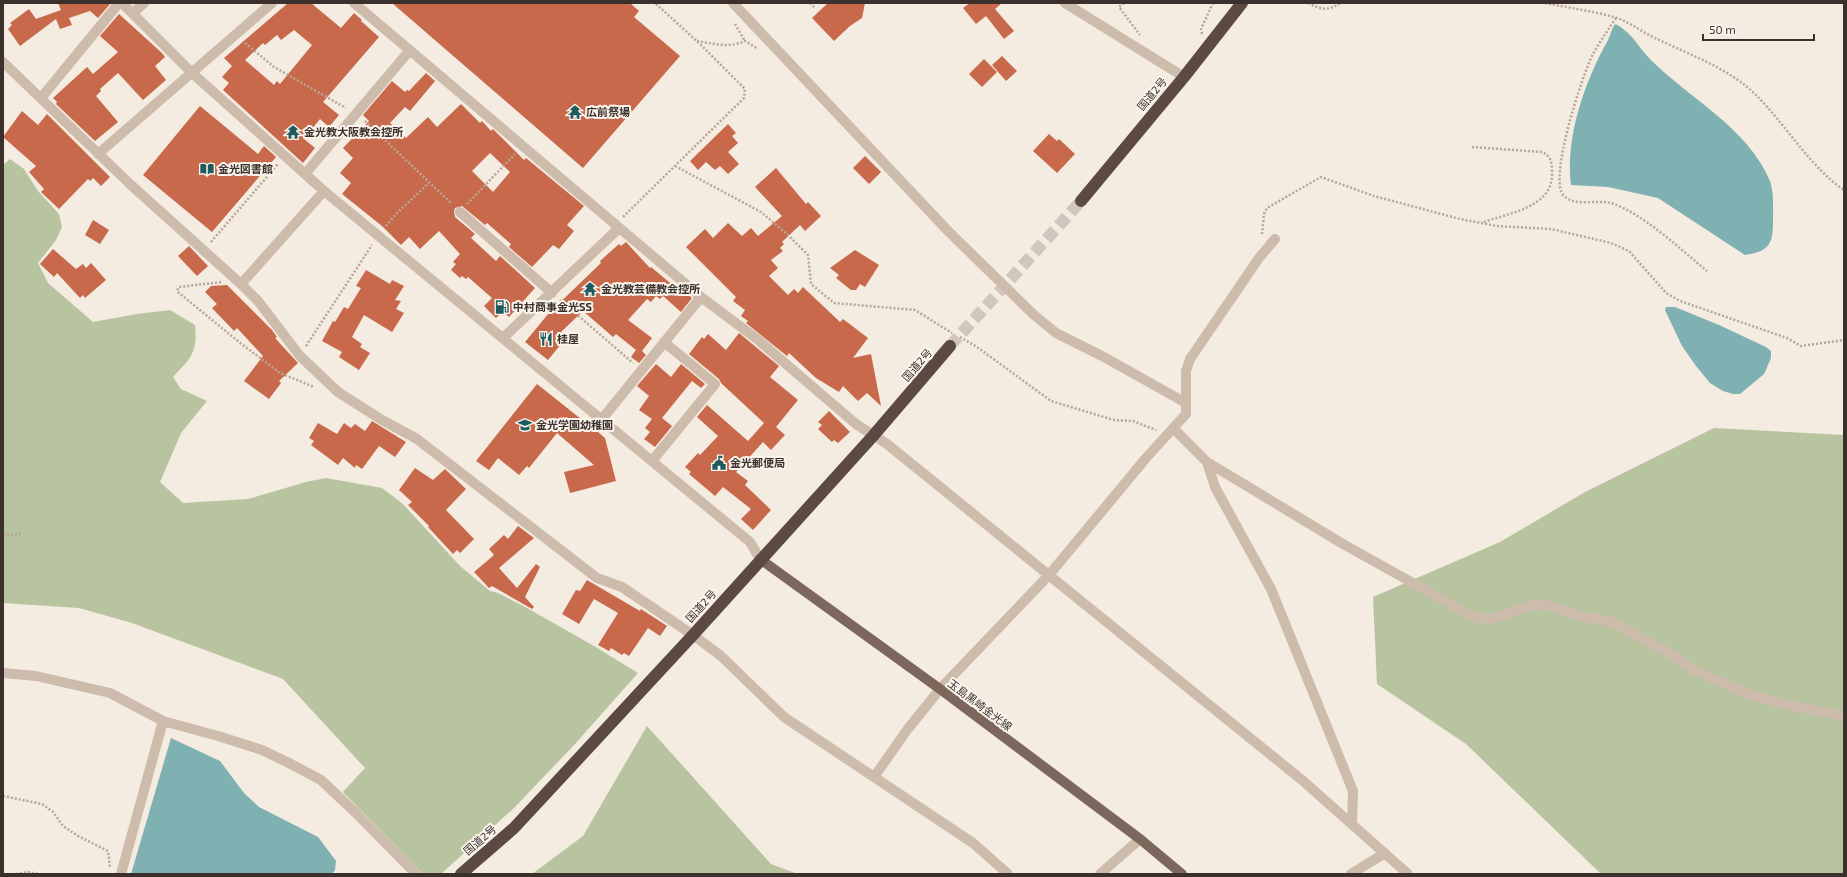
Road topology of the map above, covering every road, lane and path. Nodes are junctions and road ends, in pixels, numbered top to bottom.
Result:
1 (119, 3) edge
2 (122, 3) edge
3 (144, 3) edge
4 (272, 3) edge
5 (354, 3) edge
6 (655, 3) edge
7 (733, 3) edge
8 (810, 3) edge
9 (1065, 3) edge
10 (1124, 3) edge
11 (1242, 3) edge
12 (1308, 3) edge
13 (1340, 3) edge
14 (1546, 3) edge
15 (814, 7) dead end
16 (133, 13) junction
17 (1616, 18) junction
18 (235, 34) junction
19 (1141, 36) dead end
20 (696, 41) junction
21 (410, 50) junction
22 (763, 52) dead end
23 (3, 62) edge
24 (191, 72) junction
25 (1184, 77) junction
26 (41, 98) junction
27 (355, 115) junction
28 (522, 146) junction
29 (1472, 147) dead end
30 (98, 154) junction
31 (284, 156) junction
32 (675, 166) junction
33 (305, 174) junction
34 (1560, 181) junction
35 (1553, 182) junction
36 (429, 183) junction
37 (1844, 190) edge
38 (324, 191) junction
39 (1081, 201) tunnel mouth
40 (460, 212) junction
41 (1481, 223) junction
42 (617, 226) junction
43 (378, 235) junction
44 (1275, 239) dead end
45 (203, 252) junction
46 (1259, 258) junction
47 (1707, 271) dead end
48 (238, 282) junction
49 (552, 293) junction
50 (702, 297) junction
51 (503, 338) junction
52 (1844, 340) edge
53 (664, 342) junction
54 (950, 346) tunnel mouth
55 (300, 356) junction
56 (641, 370) junction
57 (338, 392) junction
58 (1186, 403) junction
59 (602, 419) junction
60 (1171, 432) junction
61 (873, 436) junction
62 (652, 461) junction
63 (1207, 462) junction
64 (23, 534) dead end
65 (3, 535) edge
66 (760, 559) junction
67 (1049, 576) junction
68 (693, 634) junction
69 (3, 673) edge
70 (940, 689) junction
71 (1844, 716) edge
72 (163, 721) junction
73 (874, 777) junction
74 (3, 796) edge
75 (1352, 824) junction
76 (1140, 839) junction
77 (1385, 853) junction
78 (16, 874) edge
79 (38, 874) edge
80 (110, 874) edge
81 (122, 874) edge
82 (416, 874) edge
83 (461, 874) edge
84 (1008, 874) edge
85 (1100, 874) edge
86 (1182, 874) edge
87 (1351, 874) edge
88 (1408, 874) edge

1 - 26 street
2 - 16 street
3 - 16 street
4 - 18 street
5 - 21 street
6 - 20 path
7 - 58 street
8 - 15 path
9 - 25 street
10 - 19 path
11 - 25 highway, 国道2号
12 - 13 path
14 - 17 path
16 - 24 street
17 - 34 path
17 - 37 path
18 - 24 street
18 - 27 path
20 - 22 path
20 - 32 path
21 - 27 street
21 - 28 street
23 - 26 street
24 - 30 street
24 - 31 street
25 - 39 highway, 国道2号
26 - 30 street
27 - 33 street
27 - 36 path
28 - 40 path
28 - 42 street
29 - 35 path
30 - 45 street
31 - 33 street
31 - 45 path
32 - 42 path
32 - 60 path
33 - 38 street
34 - 35 path
34 - 47 path
35 - 41 path
36 - 40 path
36 - 43 path
38 - 43 street
38 - 48 street
40 - 49 street
41 - 46 path
41 - 52 path
42 - 49 street
42 - 50 street
43 - 51 street
43 - 55 path
44 - 46 street
45 - 48 street
46 - 58 street
48 - 55 street
48 - 57 path
49 - 51 street
49 - 56 path
50 - 53 street
50 - 61 street
51 - 59 street
53 - 56 street
53 - 62 street
54 - 61 highway, 国道2号
55 - 57 street
56 - 59 street
57 - 68 street
58 - 60 street
59 - 62 street
60 - 63 street
60 - 67 street
61 - 66 highway, 国道2号
61 - 67 street
62 - 66 street
63 - 71 street
63 - 75 street
64 - 65 path
66 - 68 highway, 国道2号
66 - 70 main road, 玉島黒崎金光線
67 - 70 street
67 - 75 street
68 - 73 street
68 - 83 highway, 国道2号
69 - 72 street
70 - 73 street
70 - 76 main road, 玉島黒崎金光線
72 - 81 street
72 - 82 street
73 - 84 street
74 - 80 path
75 - 77 street
76 - 85 street
76 - 86 main road, 玉島黒崎金光線
77 - 87 street
77 - 88 street
78 - 79 path

